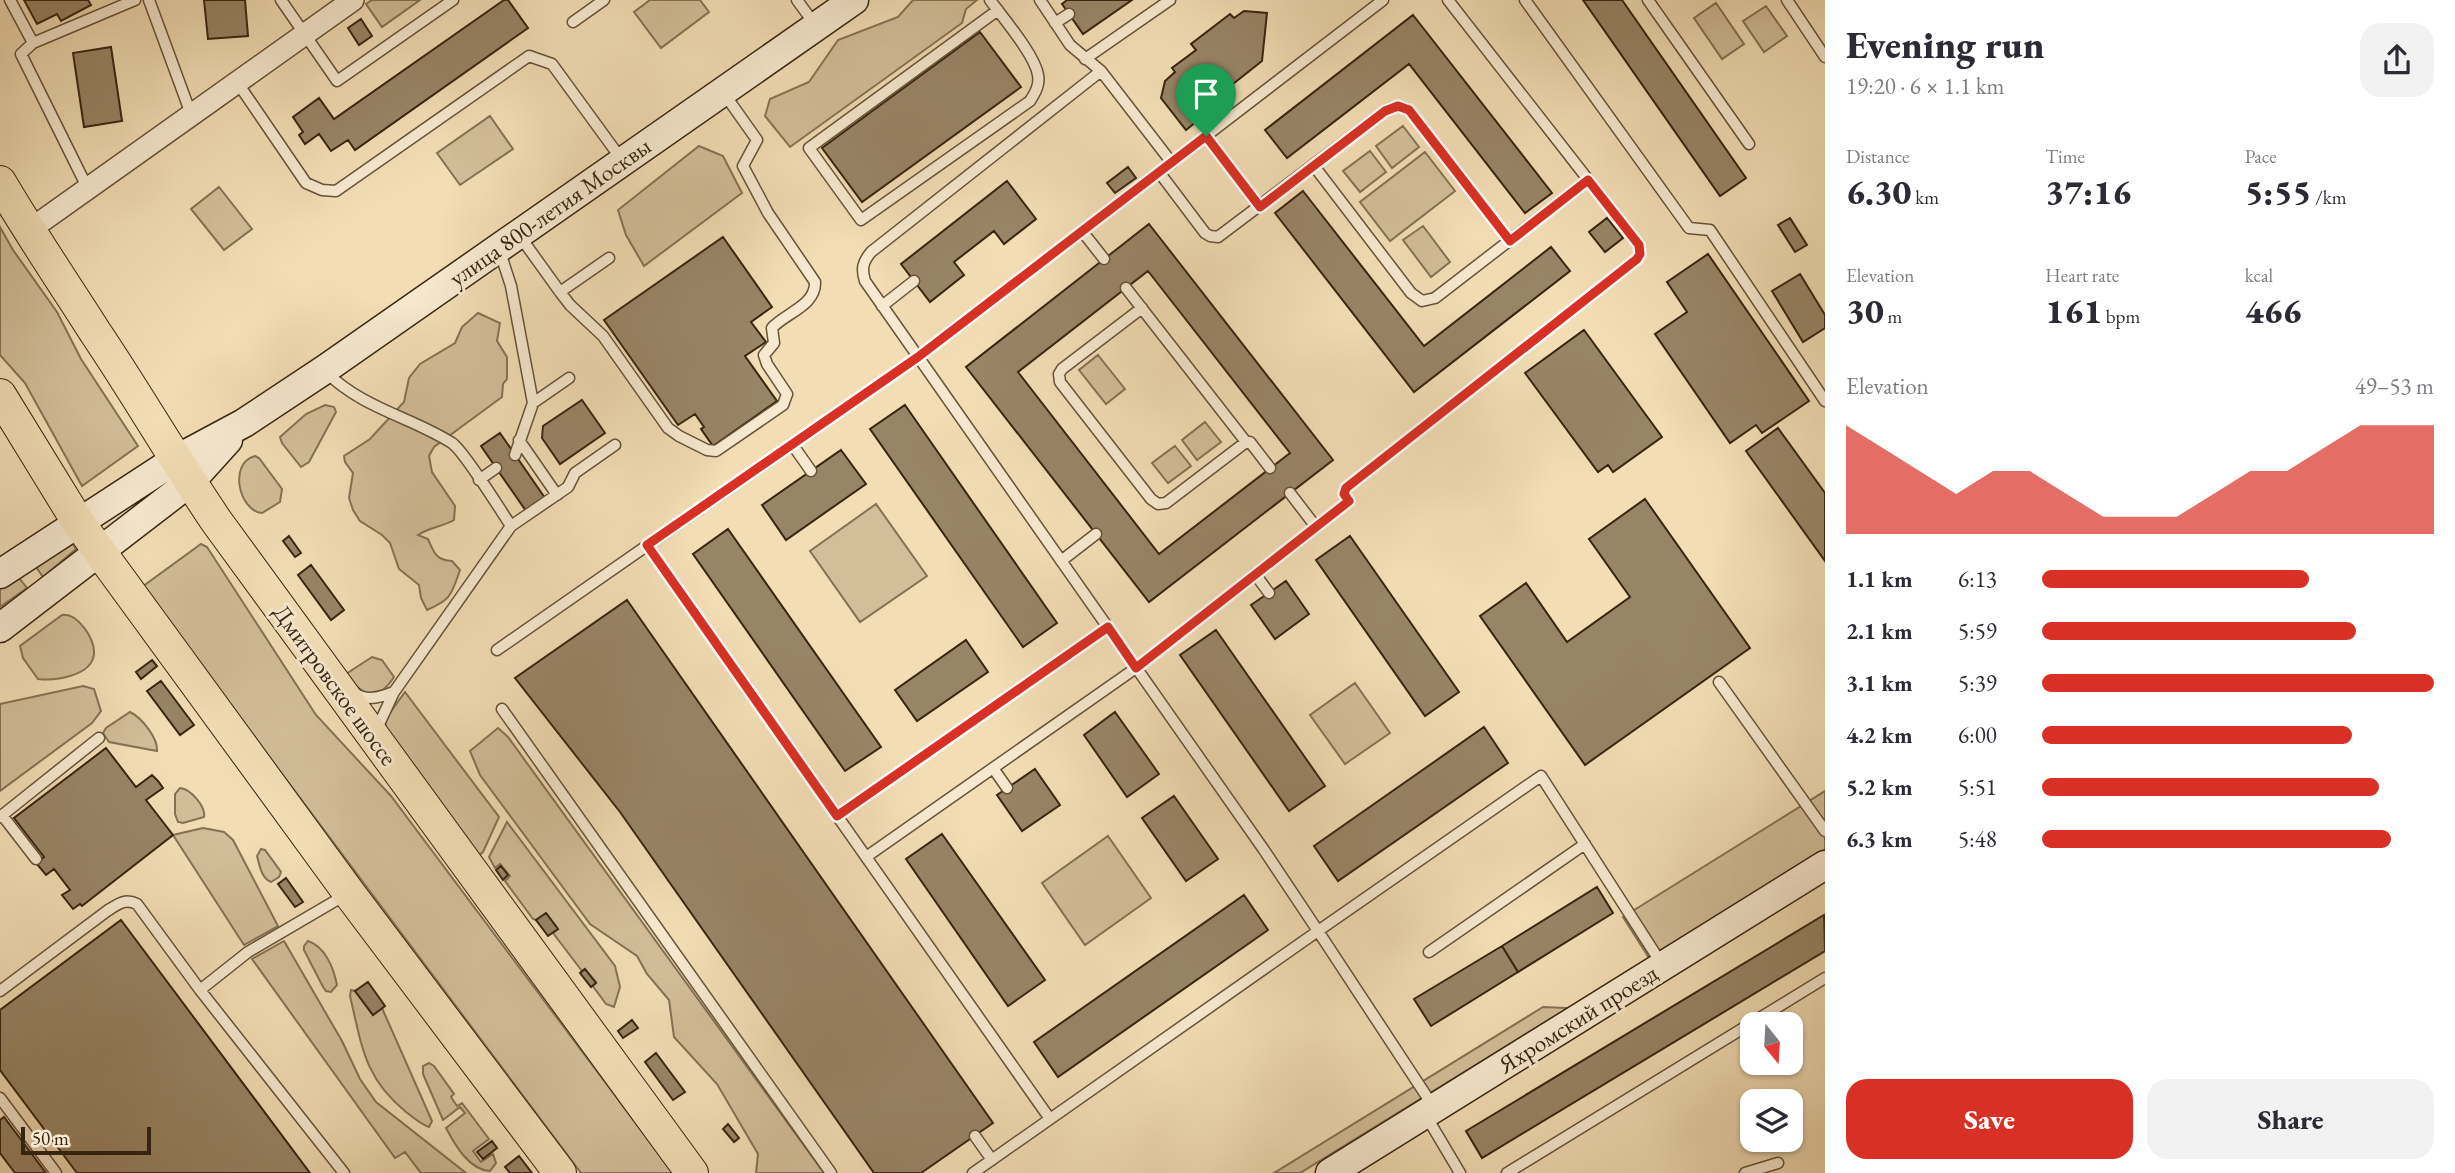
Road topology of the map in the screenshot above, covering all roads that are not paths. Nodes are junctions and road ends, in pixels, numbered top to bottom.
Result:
1 (10, 0) edge
2 (135, 0) edge
3 (149, 0) edge
4 (281, 0) edge
5 (352, 0) edge
6 (453, 0) edge
7 (604, 0) edge
8 (797, 0) edge
9 (854, 0) edge
10 (990, 0) edge
11 (1040, 0) edge
12 (1170, 0) edge
13 (1383, 0) edge
14 (1448, 0) edge
15 (1525, 0) edge
16 (1648, 0) edge
17 (1787, 0) edge
18 (998, 10) junction
19 (1069, 13) dead end
20 (573, 22) dead end
21 (1055, 23) junction
22 (817, 26) junction
23 (304, 34) junction
24 (33, 43) junction
25 (1825, 57) edge
26 (1085, 58) junction
27 (1101, 71) junction
28 (236, 82) junction
29 (723, 92) junction
30 (191, 114) junction
31 (1206, 136) junction
32 (1749, 144) dead end
33 (623, 162) junction
34 (1172, 163) junction
35 (1314, 166) junction
36 (1159, 173) junction
37 (1588, 180) junction
38 (0, 182) edge
39 (88, 189) junction
40 (1260, 207) junction
41 (28, 231) junction
42 (1082, 231) junction
43 (1510, 241) junction
44 (509, 242) junction
45 (609, 258) dead end
46 (1104, 259) dead end
47 (914, 281) dead end
48 (1126, 288) dead end
49 (560, 292) junction
50 (882, 306) junction
51 (1142, 308) junction
52 (918, 357) junction
53 (324, 370) junction
54 (569, 378) dead end
55 (0, 396) edge
56 (1825, 401) edge
57 (533, 403) junction
58 (519, 440) junction
59 (1246, 442) junction
60 (792, 444) junction
61 (615, 445) dead end
62 (515, 455) dead end
63 (496, 468) dead end
64 (1270, 468) dead end
65 (183, 471) junction
66 (811, 471) dead end
67 (479, 480) junction
68 (1290, 493) dead end
69 (557, 495) junction
70 (79, 522) junction
71 (512, 526) junction
72 (1316, 527) junction
73 (1096, 534) dead end
74 (647, 545) junction
75 (100, 552) junction
76 (1061, 561) junction
77 (0, 574) edge
78 (1255, 574) junction
79 (1269, 593) dead end
80 (1108, 627) junction
81 (0, 628) edge
82 (497, 650) dead end
83 (1136, 668) junction
84 (330, 677) junction
85 (1720, 682) dead end
86 (394, 692) junction
87 (502, 709) dead end
88 (99, 738) dead end
89 (388, 758) junction
90 (993, 768) junction
91 (1007, 788) dead end
92 (1, 816) edge
93 (837, 816) junction
94 (1825, 831) edge
95 (1585, 844) junction
96 (866, 857) junction
97 (36, 859) dead end
98 (1825, 865) edge
99 (349, 893) junction
100 (1318, 932) junction
101 (1429, 952) dead end
102 (1663, 966) junction
103 (0, 975) edge
104 (1825, 978) edge
105 (4, 988) edge
106 (200, 990) junction
107 (0, 1098) edge
108 (1430, 1111) junction
109 (1050, 1119) junction
110 (975, 1136) dead end
111 (992, 1160) junction
112 (1778, 1163) dead end
113 (56, 1173) edge
114 (344, 1173) edge
115 (560, 1173) edge
116 (692, 1173) edge
117 (831, 1173) edge
118 (973, 1173) edge
119 (1330, 1173) edge
120 (1460, 1173) edge
121 (1507, 1173) edge
122 (1745, 1173) edge

1 - 24 lane
2 - 24 lane
3 - 30 lane
4 - 23 lane
5 - 23 street
6 - 23 lane
7 - 20 lane
8 - 22 lane
9 - 22 main road, улица 800-летия Москвы
10 - 18 lane
11 - 21 lane
12 - 26 lane
13 - 31 lane
14 - 37 lane
15 - 56 lane
16 - 32 lane
17 - 25 lane
18 - 18 lane
19 - 21 lane
21 - 26 lane
22 - 29 main road, улица 800-летия Москвы
23 - 28 street
24 - 39 lane
26 - 27 lane
27 - 34 lane
27 - 50 lane
28 - 30 street
28 - 33 lane
29 - 33 main road, улица 800-летия Москвы
29 - 49 lane
30 - 39 street
31 - 34 lane
31 - 40 lane
33 - 44 main road, улица 800-летия Москвы
34 - 36 lane
35 - 40 lane
35 - 43 lane
35 - 43 lane
36 - 40 lane
36 - 42 lane
37 - 43 lane
37 - 72 lane
38 - 41 main road, Дмитровское шоссе
39 - 41 street
41 - 65 main road, Дмитровское шоссе
42 - 46 lane
42 - 52 lane
44 - 49 lane
44 - 53 main road, улица 800-летия Москвы
44 - 57 lane
45 - 49 lane
47 - 50 lane
48 - 51 lane
50 - 52 lane
51 - 59 lane
51 - 59 lane
52 - 60 lane
52 - 76 lane
53 - 65 main road, улица 800-летия Москвы
53 - 67 lane
54 - 57 lane
55 - 70 main road
57 - 58 lane
58 - 62 lane
58 - 69 lane
59 - 64 lane
60 - 66 lane
60 - 74 lane
61 - 69 lane
63 - 67 lane
65 - 70 main road, улица 800-летия Москвы
65 - 75 main road, улица 800-летия Москвы
65 - 84 main road, Дмитровское шоссе
67 - 71 lane
68 - 72 lane
69 - 71 lane
70 - 75 main road
70 - 77 main road, улица 800-летия Москвы
71 - 86 lane
72 - 78 lane
73 - 76 lane
74 - 82 lane
74 - 93 lane
75 - 81 main road, улица 800-летия Москвы
75 - 99 main road
76 - 80 lane
78 - 79 lane
78 - 83 lane
80 - 83 lane
80 - 93 lane
83 - 90 lane
83 - 100 lane
84 - 86 lane
84 - 89 main road, Дмитровское шоссе
85 - 94 lane
86 - 89 lane
87 - 117 lane
88 - 92 lane
89 - 116 main road, Дмитровское шоссе
90 - 91 lane
90 - 96 lane
92 - 97 lane
93 - 96 lane
95 - 100 lane
95 - 101 lane
95 - 102 lane
96 - 109 lane
98 - 102 main road, Яхромский проезд
99 - 106 lane
99 - 115 main road
100 - 108 lane
100 - 109 lane
102 - 108 main road, Яхромский проезд
103 - 105 lane
104 - 121 lane
105 - 106 lane
106 - 114 lane
107 - 113 lane
108 - 119 main road, Яхромский проезд
108 - 120 lane
109 - 111 lane
110 - 111 lane
111 - 118 lane
112 - 122 lane

